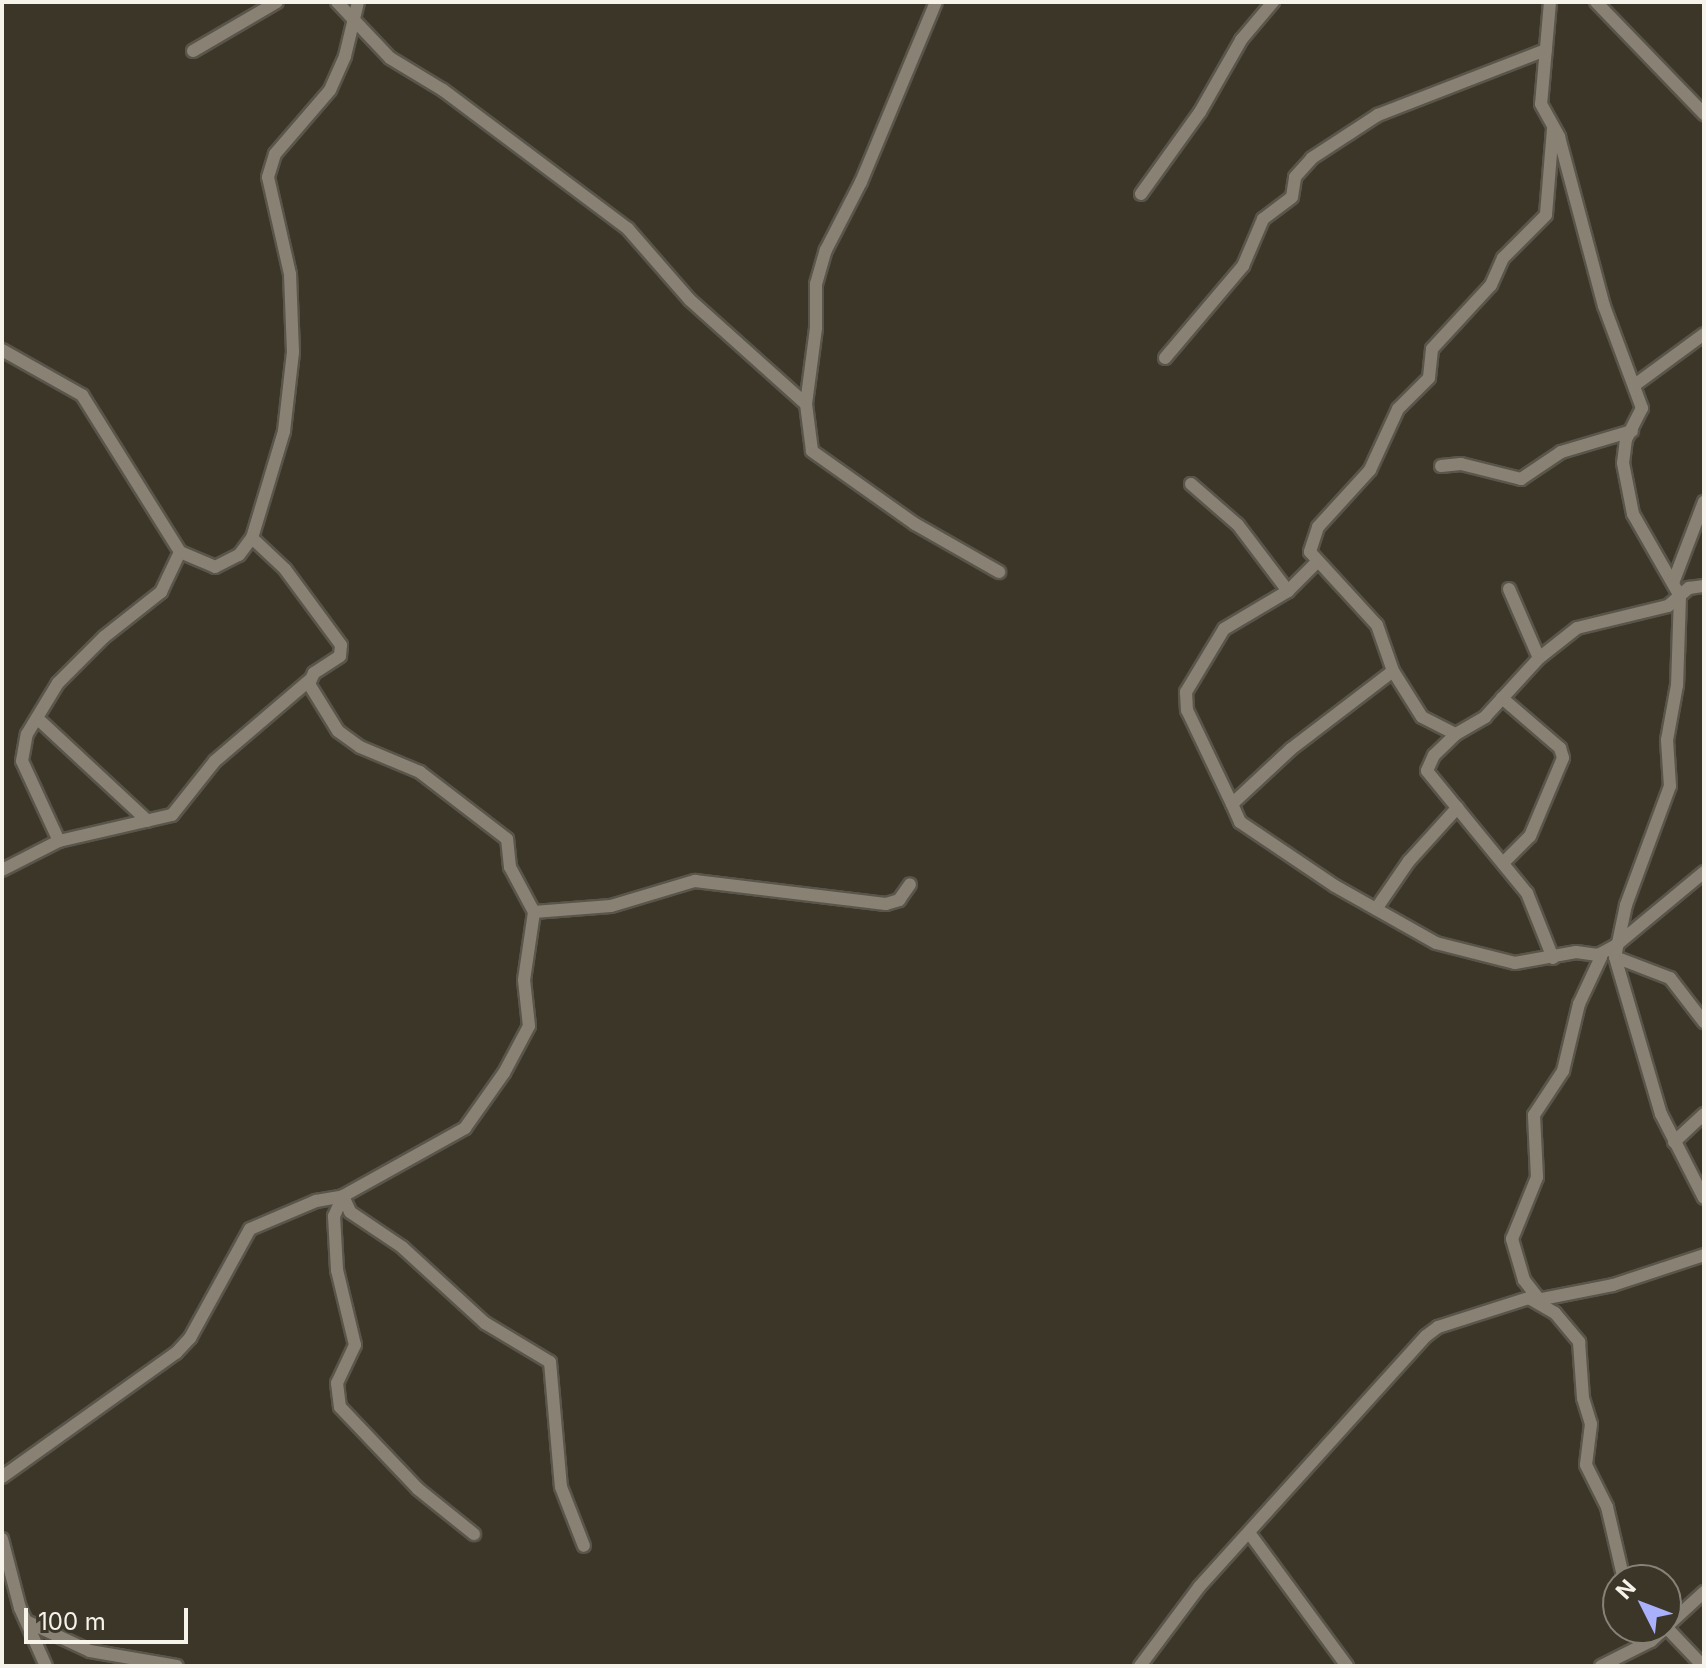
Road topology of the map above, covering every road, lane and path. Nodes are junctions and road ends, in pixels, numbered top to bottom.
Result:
1 (277, 2) edge
2 (337, 2) edge
3 (358, 2) edge
4 (936, 2) edge
5 (1273, 2) edge
6 (1550, 2) edge
7 (1597, 2) edge
8 (354, 23) junction
9 (1546, 50) junction
10 (193, 51) dead end
11 (1704, 114) edge
12 (1553, 129) junction
13 (1141, 194) dead end
14 (1704, 334) edge
15 (2, 350) edge
16 (1165, 358) dead end
17 (1636, 384) junction
18 (806, 404) junction
19 (1632, 431) junction
20 (1441, 466) dead end
21 (1191, 484) dead end
22 (1704, 502) edge
23 (252, 538) junction
24 (180, 552) junction
25 (1318, 561) junction
26 (203, 564) junction
27 (999, 572) dead end
28 (174, 573) junction
29 (1673, 583) junction
30 (1704, 586) edge
31 (1509, 589) dead end
32 (1288, 591) junction
33 (1680, 596) junction
34 (1539, 658) junction
35 (1393, 671) junction
36 (310, 680) junction
37 (1502, 698) junction
38 (37, 718) junction
39 (1456, 734) junction
40 (1232, 804) junction
41 (1457, 808) junction
42 (148, 821) junction
43 (59, 841) junction
44 (1504, 862) junction
45 (2, 870) edge
46 (1704, 872) edge
47 (910, 884) dead end
48 (1376, 909) junction
49 (534, 912) junction
50 (1607, 954) junction
51 (1553, 958) junction
52 (1704, 1022) edge
53 (1704, 1114) edge
54 (1674, 1142) junction
55 (343, 1196) junction
56 (1704, 1198) edge
57 (1704, 1255) edge
58 (1538, 1299) junction
59 (2, 1477) edge
60 (474, 1534) dead end
61 (1250, 1534) junction
62 (2, 1539) edge
63 (584, 1546) dead end
64 (1620, 1564) edge
65 (1704, 1592) edge
66 (1682, 1612) edge
67 (28, 1622) junction
68 (1645, 1644) edge
69 (1682, 1644) edge
70 (46, 1666) edge
71 (177, 1666) edge
72 (1140, 1666) edge
73 (1347, 1666) edge
74 (1601, 1666) edge
75 (1703, 1666) edge

1 - 10 street
2 - 8 street
3 - 8 street
4 - 18 street
5 - 13 street
6 - 9 street
7 - 11 street
8 - 18 street
8 - 23 street
9 - 12 street
9 - 16 street
12 - 17 street
12 - 25 street
14 - 17 street
15 - 24 street
17 - 19 street
18 - 27 street
19 - 20 street
19 - 29 street
21 - 32 street
22 - 29 street
23 - 26 street
23 - 36 street
24 - 26 street
24 - 28 street
25 - 32 street
25 - 35 street
26 - 28 street
28 - 38 street
29 - 33 street
30 - 33 street
31 - 34 street
32 - 40 street
33 - 34 street
33 - 50 street
34 - 37 street
35 - 39 street
35 - 40 street
36 - 42 street
36 - 49 street
37 - 39 street
37 - 44 street
38 - 42 street
38 - 43 street
39 - 41 street
40 - 48 street
41 - 44 street
41 - 48 street
42 - 43 street
43 - 45 street
44 - 51 street
46 - 50 street
47 - 49 street
48 - 51 street
49 - 55 street
50 - 51 street
50 - 52 street
50 - 54 street
50 - 58 street
53 - 54 street
54 - 56 street
55 - 59 street
55 - 60 street
55 - 63 street
57 - 58 street
58 - 61 street
58 - 64 street
61 - 72 street
61 - 73 street
62 - 67 street
65 - 66 street
67 - 70 street
67 - 71 street
68 - 74 street
69 - 75 street

